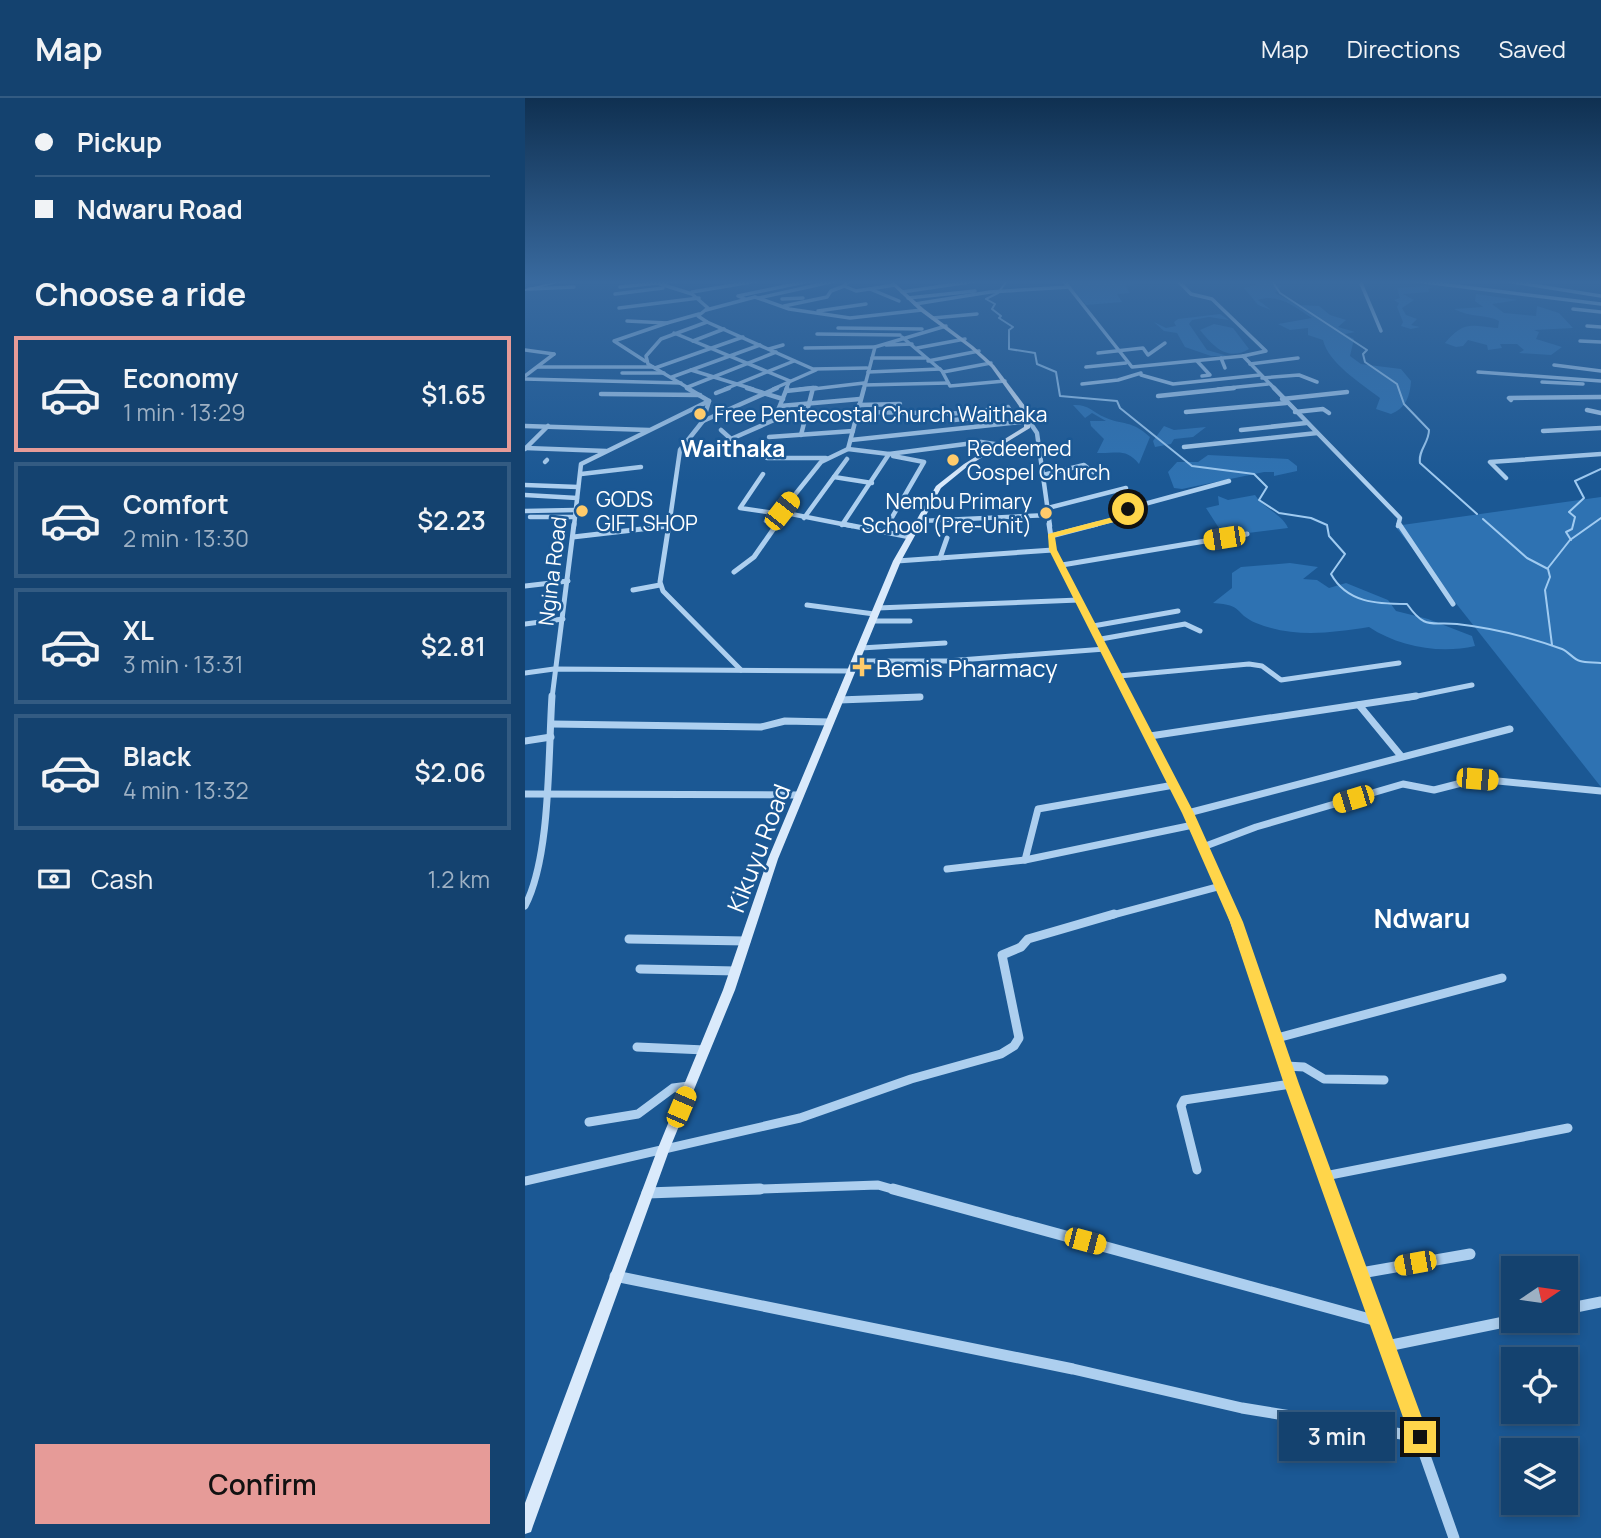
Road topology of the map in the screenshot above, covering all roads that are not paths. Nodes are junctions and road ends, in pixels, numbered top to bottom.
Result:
1 (626, 348) edge
2 (652, 348) edge
3 (713, 348) joint
4 (751, 348) edge
5 (875, 348) edge
6 (917, 348) edge
7 (976, 348) edge
8 (1140, 348) edge
9 (1143, 348) edge
10 (1158, 348) edge
11 (1263, 348) edge
12 (769, 349) edge
13 (525, 350) edge
14 (1116, 350) junction
15 (979, 351) junction
16 (776, 352) junction
17 (1098, 353) dead end
18 (732, 355) junction
19 (1243, 356) junction
20 (871, 358) junction
21 (1221, 358) junction
22 (1298, 358) dead end
23 (926, 359) junction
24 (645, 360) junction
25 (794, 361) junction
26 (1197, 361) junction
27 (748, 363) junction
28 (991, 363) junction
29 (1126, 363) junction
30 (1250, 364) junction
31 (1553, 365) dead end
32 (538, 367) junction
33 (1086, 367) dead end
34 (1135, 367) junction
35 (654, 368) junction
36 (1225, 368) dead end
37 (817, 369) junction
38 (691, 370) junction
39 (868, 370) junction
40 (941, 370) junction
41 (1601, 371) edge
42 (768, 372) junction
43 (1478, 372) dead end
44 (622, 373) dead end
45 (665, 373) junction
46 (1510, 373) dead end
47 (1141, 375) junction
48 (1261, 376) junction
49 (672, 377) junction
50 (714, 377) junction
51 (525, 378) edge
52 (1574, 379) junction
53 (1005, 380) junction
54 (1203, 381) junction
55 (789, 382) junction
56 (1317, 382) dead end
57 (1542, 382) dead end
58 (682, 383) junction
59 (948, 383) junction
60 (1601, 383) edge
61 (736, 384) junction
62 (864, 384) junction
63 (1082, 384) dead end
64 (1268, 384) junction
65 (688, 387) junction
66 (813, 388) junction
67 (786, 391) junction
68 (1347, 392) dead end
69 (716, 393) dead end
70 (763, 393) junction
71 (601, 394) dead end
72 (700, 395) junction
73 (1157, 396) dead end
74 (1601, 397) edge
75 (783, 399) junction
76 (860, 399) junction
77 (1511, 400) dead end
78 (709, 401) junction
79 (1284, 401) junction
80 (809, 403) junction
81 (900, 404) dead end
82 (970, 404) dead end
83 (859, 405) junction
84 (780, 406) junction
85 (1008, 407) dead end
86 (988, 410) dead end
87 (1587, 410) dead end
88 (857, 412) junction
89 (974, 412) junction
90 (1186, 412) dead end
91 (1295, 412) junction
92 (931, 413) dead end
93 (1329, 413) dead end
94 (1601, 413) edge
95 (949, 414) dead end
96 (992, 416) dead end
97 (1027, 417) junction
98 (977, 418) junction
99 (954, 420) dead end
100 (703, 421) junction
101 (1306, 423) junction
102 (548, 425) junction
103 (525, 426) edge
104 (980, 426) junction
105 (1601, 428) edge
106 (653, 430) junction
107 (722, 430) dead end
108 (1241, 430) dead end
109 (853, 431) junction
110 (1543, 431) dead end
111 (1317, 433) junction
112 (801, 435) junction
113 (768, 437) dead end
114 (525, 438) edge
115 (534, 438) junction
116 (851, 440) junction
117 (1001, 445) junction
118 (1184, 447) dead end
119 (526, 448) edge
120 (848, 449) junction
121 (606, 451) junction
122 (1601, 454) edge
123 (888, 455) junction
124 (767, 458) dead end
125 (826, 458) junction
126 (847, 459) dead end
127 (641, 467) dead end
128 (1093, 472) dead end
129 (581, 474) junction
130 (763, 474) dead end
131 (1043, 475) junction
132 (834, 477) junction
133 (1506, 478) dead end
134 (1229, 481) dead end
135 (872, 483) junction
136 (525, 485) edge
137 (578, 487) junction
138 (1126, 488) dead end
139 (525, 495) edge
140 (577, 498) junction
141 (525, 511) edge
142 (1048, 511) junction
143 (772, 513) junction
144 (575, 514) junction
145 (530, 517) dead end
146 (804, 518) junction
147 (780, 519) junction
148 (921, 521) junction
149 (842, 525) junction
150 (668, 526) junction
151 (883, 532) junction
152 (1247, 534) dead end
153 (1051, 536) junction
154 (573, 537) junction
155 (910, 537) junction
156 (947, 538) dead end
157 (1053, 550) junction
158 (940, 558) junction
159 (897, 561) junction
160 (1062, 565) junction
161 (734, 572) dead end
162 (568, 581) junction
163 (660, 584) junction
164 (525, 586) edge
165 (633, 590) dead end
166 (1079, 600) junction
167 (1453, 604) dead end
168 (807, 605) dead end
169 (1178, 611) dead end
170 (874, 615) junction
171 (563, 619) junction
172 (910, 621) dead end
173 (525, 624) edge
174 (1093, 626) junction
175 (1199, 631) dead end
176 (1101, 639) junction
177 (945, 643) dead end
178 (861, 648) junction
179 (1105, 649) junction
180 (1399, 663) dead end
181 (853, 666) junction
182 (554, 669) junction
183 (741, 670) junction
184 (525, 673) edge
185 (1119, 676) junction
186 (1472, 685) dead end
187 (920, 697) dead end
188 (839, 700) junction
189 (1359, 705) junction
190 (830, 722) junction
191 (552, 724) junction
192 (1510, 729) dead end
193 (1150, 736) junction
194 (551, 737) junction
195 (525, 741) edge
196 (1401, 756) junction
197 (1174, 785) junction
198 (1601, 791) edge
199 (525, 793) edge
200 (546, 793) junction
201 (800, 795) junction
202 (1188, 813) junction
203 (1193, 825) junction
204 (1203, 847) junction
205 (1025, 860) junction
206 (947, 869) dead end
207 (1221, 886) junction
208 (525, 889) edge
209 (534, 889) junction
210 (525, 906) edge
211 (629, 939) dead end
212 (745, 941) junction
213 (640, 969) dead end
214 (736, 971) junction
215 (1502, 978) dead end
216 (1277, 1038) junction
217 (637, 1047) dead end
218 (705, 1050) junction
219 (1286, 1066) junction
220 (1384, 1080) dead end
221 (1291, 1084) junction
222 (689, 1086) junction
223 (589, 1122) dead end
224 (1569, 1128) dead end
225 (664, 1148) junction
226 (1197, 1170) dead end
227 (1325, 1175) junction
228 (525, 1181) edge
229 (647, 1193) junction
230 (1470, 1254) dead end
231 (1361, 1273) junction
232 (615, 1276) junction
233 (1601, 1302) edge
234 (1579, 1306) edge
235 (1377, 1321) junction
236 (1501, 1323) edge
237 (1387, 1346) junction
238 (1420, 1437) junction
239 (525, 1526) edge
240 (1454, 1538) edge

1 - 24 street
2 - 24 street
3 - 18 street
3 - 35 street
4 - 18 street
5 - 20 street
6 - 23 street
7 - 15 main road
8 - 14 street
9 - 10 street
11 - 19 street
12 - 16 street
13 - 32 street
14 - 17 street
14 - 29 street
15 - 23 street
15 - 28 main road
16 - 25 street
16 - 27 street
18 - 27 street
18 - 38 street
19 - 21 street
19 - 30 street
20 - 23 street
20 - 39 street
21 - 26 street
21 - 36 street
22 - 30 street
23 - 40 street
24 - 35 street
25 - 37 street
25 - 42 street
26 - 34 street
26 - 54 street
27 - 42 street
27 - 50 street
28 - 40 street
28 - 53 main road
29 - 33 street
29 - 34 street
30 - 48 street
31 - 41 street
32 - 35 street
32 - 51 street
34 - 47 street
35 - 45 street
37 - 39 street
37 - 55 street
38 - 49 street
38 - 50 street
39 - 40 street
39 - 62 street
40 - 59 street
42 - 55 street
42 - 61 street
43 - 52 street
44 - 45 street
45 - 49 street
46 - 52 street
47 - 54 street
47 - 63 street
48 - 54 street
48 - 56 street
48 - 64 street
49 - 58 street
50 - 61 street
50 - 65 street
51 - 58 street
52 - 60 street
53 - 59 street
53 - 97 main road
55 - 67 street
55 - 70 street
57 - 60 street
58 - 65 street
59 - 62 street
61 - 69 street
61 - 70 street
62 - 66 street
62 - 76 street
64 - 73 street
64 - 79 street
65 - 72 street
66 - 67 street
66 - 80 street
67 - 75 street
68 - 79 street
70 - 75 street
70 - 100 street
71 - 72 street
72 - 78 street
74 - 77 street
75 - 84 street
76 - 80 street
76 - 83 street
78 - 100 street
78 - 106 street
79 - 90 street
79 - 91 street
80 - 84 street
80 - 112 street
81 - 83 street
82 - 89 street
83 - 88 street
84 - 107 street
85 - 97 street
86 - 89 street
87 - 94 street
88 - 92 street
88 - 109 street
89 - 95 street
89 - 98 street
91 - 93 street
91 - 101 street
96 - 98 street
97 - 104 street
97 - 117 main road, Kikuyu Road
97 - 131 street
98 - 99 street
98 - 104 street
100 - 150 street
101 - 108 street
101 - 111 street
102 - 103 street
102 - 106 street
102 - 115 street
104 - 116 street
105 - 110 street
106 - 121 street
109 - 112 street
109 - 116 street
111 - 118 street
111 - 167 street
112 - 113 street
114 - 115 street
115 - 119 street
116 - 120 street
117 - 123 street
117 - 148 main road, Kikuyu Road
119 - 121 street
120 - 123 street
120 - 125 street
121 - 129 street
122 - 133 street
123 - 135 street
123 - 151 street
124 - 125 street
125 - 147 street
126 - 132 street
127 - 129 street
128 - 131 street
129 - 137 street, Ngina Road
130 - 143 street
131 - 142 street
132 - 135 street
132 - 146 street
134 - 153 street
135 - 149 street
136 - 137 street
137 - 140 street, Ngina Road
138 - 142 street
139 - 140 street
140 - 144 street, Ngina Road
141 - 144 street
142 - 148 street
142 - 153 street
143 - 147 street
143 - 147 street
144 - 145 street
144 - 154 street, Ngina Road
146 - 147 street
146 - 149 street
147 - 161 street
148 - 155 main road, Kikuyu Road
149 - 151 street
150 - 154 street
150 - 163 street
151 - 155 street
152 - 160 street
153 - 157 street
154 - 162 street, Ngina Road
155 - 159 main road, Kikuyu Road
156 - 158 street
157 - 158 street
157 - 160 street
158 - 159 street
159 - 170 main road, Kikuyu Road
160 - 166 street
162 - 164 street
162 - 171 street, Ngina Road
163 - 165 street
163 - 183 street
166 - 170 street
166 - 174 street
168 - 170 street
169 - 174 street
170 - 172 street
170 - 178 main road, Kikuyu Road
171 - 173 street
171 - 182 street, Ngina Road
174 - 176 street
175 - 176 street
176 - 179 street
177 - 178 street
178 - 181 main road, Kikuyu Road
179 - 181 street
179 - 185 street
180 - 185 street
181 - 183 street
181 - 188 main road, Kikuyu Road
182 - 183 street
182 - 184 street
182 - 191 street, Ngina Road
185 - 193 street
186 - 189 street
187 - 188 street
188 - 190 main road, Kikuyu Road
189 - 193 street
189 - 196 street
190 - 191 street
190 - 201 main road, Kikuyu Road
191 - 194 street, Ngina Road
192 - 196 street
193 - 197 street
194 - 195 street
194 - 200 street, Ngina Road
196 - 202 street
197 - 202 street
197 - 205 street
198 - 204 street
199 - 200 street
200 - 201 street
200 - 209 street, Ngina Road
201 - 212 main road, Kikuyu Road
202 - 203 street
203 - 204 street
203 - 205 street
204 - 207 street
205 - 206 street
207 - 216 street
207 - 225 street
208 - 209 street
209 - 210 street, Ngina Road
211 - 212 street
212 - 214 main road, Kikuyu Road
213 - 214 street
214 - 218 main road, Kikuyu Road
215 - 216 street
216 - 219 street
217 - 218 street
218 - 222 main road, Kikuyu Road
219 - 220 street
219 - 221 street
221 - 226 street
221 - 227 street
222 - 223 street
222 - 225 main road, Kikuyu Road
224 - 227 street
225 - 228 street
225 - 229 main road, Kikuyu Road
227 - 231 street
229 - 232 main road, Kikuyu Road
229 - 235 street
230 - 231 street
231 - 235 street
232 - 238 street
232 - 239 main road, Kikuyu Road
233 - 234 street
235 - 237 street
236 - 237 street
237 - 238 street
238 - 240 street

